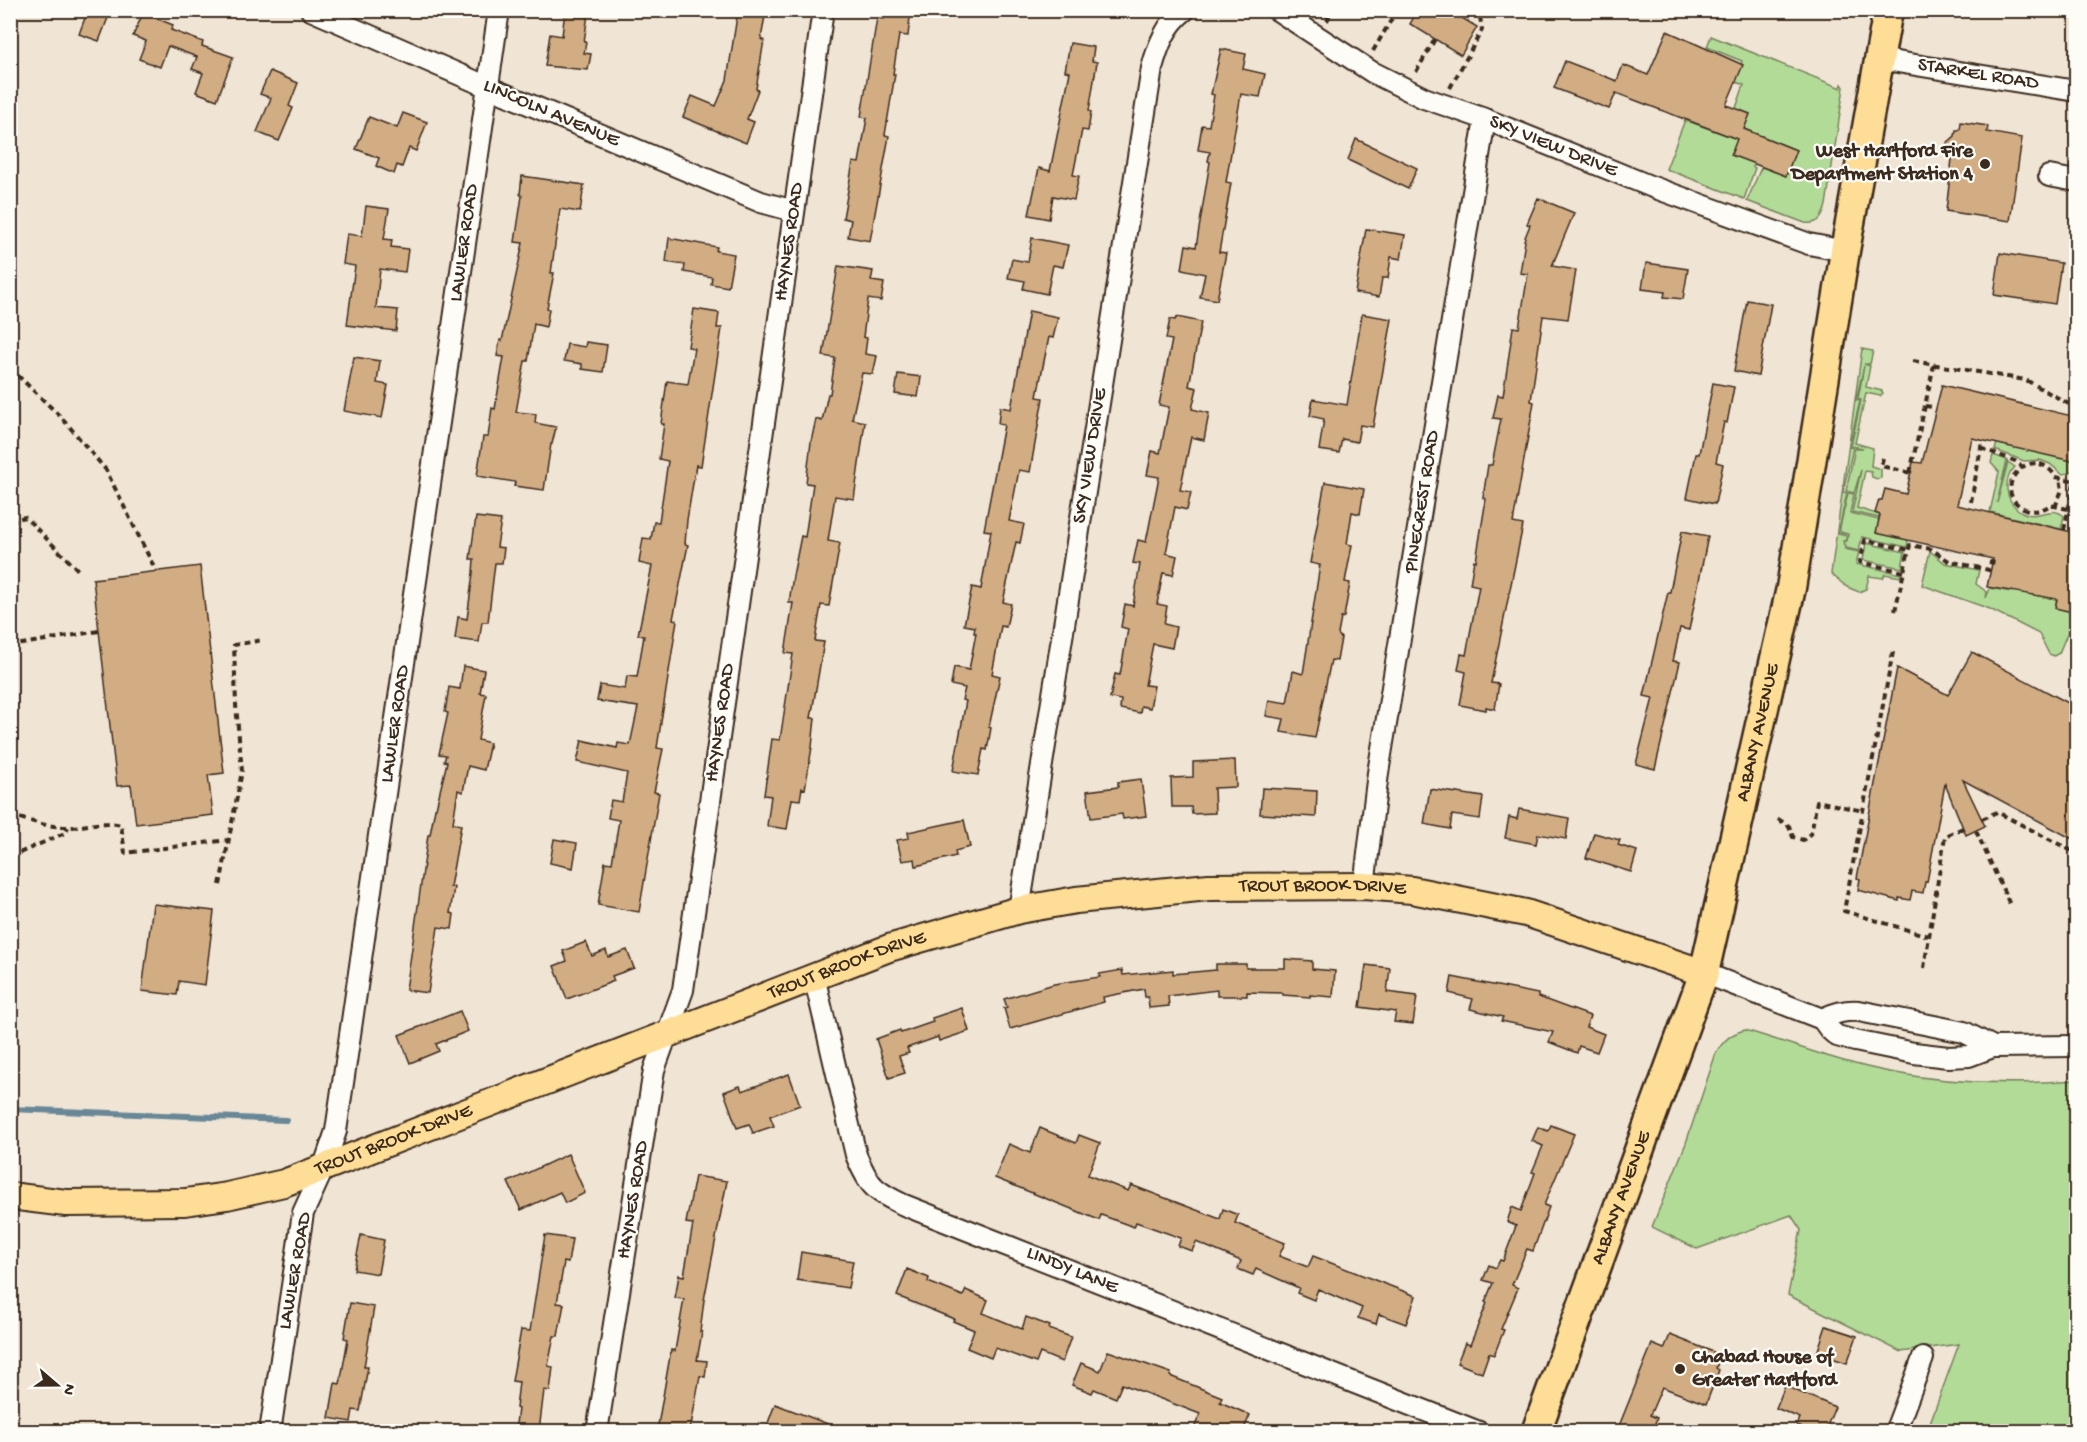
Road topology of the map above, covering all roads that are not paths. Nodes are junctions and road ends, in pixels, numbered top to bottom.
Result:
1 (311, 10) edge
2 (499, 10) edge
3 (823, 10) edge
4 (1185, 10) edge
5 (1277, 10) edge
6 (1888, 10) edge
7 (1879, 59) junction
8 (488, 87) junction
9 (2076, 91) edge
10 (1485, 119) junction
11 (2049, 176) dead end
12 (2076, 181) edge
13 (794, 211) junction
14 (1845, 251) junction
15 (1364, 886) junction
16 (1019, 910) junction
17 (1704, 973) junction
18 (814, 976) junction
19 (1822, 1019) junction
20 (668, 1035) junction
21 (2076, 1046) edge
22 (1993, 1047) junction
23 (322, 1169) junction
24 (10, 1196) edge
25 (1923, 1358) dead end
26 (270, 1431) edge
27 (597, 1431) edge
28 (1479, 1431) edge
29 (1536, 1431) edge
30 (1894, 1431) edge

1 - 8 street, LINCOLN AVENUE
2 - 8 street, LAWLER ROAD
3 - 13 street, HAYNES ROAD
4 - 16 street, SKY VIEW DRIVE
5 - 10 street, SKY VIEW DRIVE
6 - 7 highway, ALBANY AVENUE
7 - 9 street, STARKEL ROAD
7 - 14 highway, ALBANY AVENUE
8 - 13 street, LINCOLN AVENUE
8 - 23 street, LAWLER ROAD
10 - 14 street, SKY VIEW DRIVE
10 - 15 street, PINECREST ROAD
11 - 12 street
13 - 20 street, HAYNES ROAD
14 - 17 highway, ALBANY AVENUE
15 - 16 main road, TROUT BROOK DRIVE
15 - 17 main road, TROUT BROOK DRIVE
16 - 18 main road, TROUT BROOK DRIVE
17 - 19 street
17 - 29 highway, ALBANY AVENUE
18 - 20 main road, TROUT BROOK DRIVE
18 - 28 street, LINDY LANE
19 - 22 street
19 - 22 street
20 - 23 main road, TROUT BROOK DRIVE
20 - 27 street, HAYNES ROAD
21 - 22 street
23 - 24 main road, TROUT BROOK DRIVE
23 - 26 street, LAWLER ROAD
25 - 30 street

